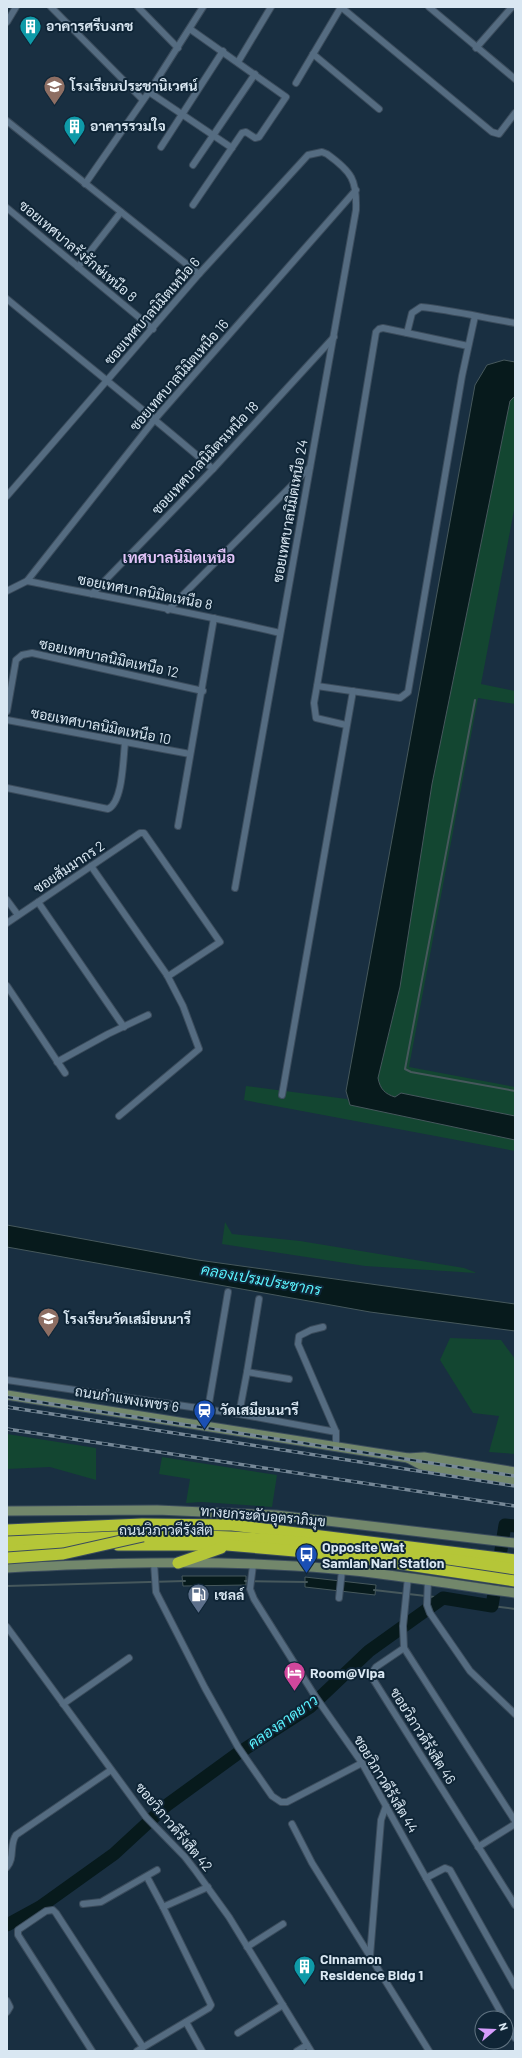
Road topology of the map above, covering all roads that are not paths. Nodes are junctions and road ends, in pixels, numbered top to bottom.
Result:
1 (16, 7) edge
2 (51, 7) edge
3 (138, 7) edge
4 (203, 7) edge
5 (271, 7) edge
6 (341, 7) edge
7 (429, 7) edge
8 (512, 7) edge
9 (7, 22) edge
10 (190, 29) junction
11 (178, 48) junction
12 (476, 48) junction
13 (223, 51) junction
14 (313, 54) junction
15 (238, 62) junction
16 (255, 74) junction
17 (515, 79) edge
18 (296, 82) dead end
19 (149, 92) junction
20 (143, 100) junction
21 (379, 109) dead end
22 (515, 113) edge
23 (181, 115) junction
24 (7, 121) edge
25 (212, 135) junction
26 (161, 147) dead end
27 (232, 148) junction
28 (322, 152) joint
29 (192, 165) dead end
30 (85, 184) junction
31 (356, 190) junction
32 (193, 205) dead end
33 (7, 208) edge
34 (120, 212) junction
35 (78, 267) junction
36 (199, 274) junction
37 (7, 300) edge
38 (475, 316) junction
39 (515, 323) edge
40 (153, 329) junction
41 (407, 333) junction
42 (334, 337) junction
43 (468, 346) junction
44 (107, 382) junction
45 (155, 419) junction
46 (310, 467) junction
47 (213, 469) junction
48 (7, 496) edge
49 (27, 581) junction
50 (7, 591) edge
51 (92, 594) junction
52 (168, 610) junction
53 (214, 618) junction
54 (280, 633) junction
55 (317, 686) junction
56 (203, 691) junction
57 (353, 691) junction
58 (7, 711) edge
59 (7, 720) edge
60 (346, 725) junction
61 (125, 743) junction
62 (190, 754) junction
63 (7, 788) edge
64 (178, 826) dead end
65 (91, 866) junction
66 (235, 888) dead end
67 (7, 900) edge
68 (38, 902) junction
69 (18, 915) junction
70 (7, 923) edge
71 (167, 975) junction
72 (7, 986) edge
73 (148, 1015) dead end
74 (124, 1026) junction
75 (57, 1062) junction
76 (65, 1073) dead end
77 (282, 1095) dead end
78 (119, 1116) dead end
79 (228, 1292) dead end
80 (259, 1299) dead end
81 (323, 1327) dead end
82 (247, 1372) junction
83 (289, 1379) dead end
84 (7, 1380) edge
85 (7, 1395) edge
86 (208, 1409) junction
87 (239, 1414) junction
88 (336, 1432) junction
89 (336, 1447) junction
90 (408, 1458) junction
91 (515, 1472) edge
92 (515, 1481) edge
93 (7, 1511) edge
94 (7, 1526) edge
95 (7, 1530) edge
96 (143, 1536) junction
97 (7, 1542) edge
98 (227, 1545) junction
99 (497, 1545) junction
100 (7, 1550) edge
101 (512, 1550) edge
102 (7, 1558) edge
103 (154, 1563) junction
104 (178, 1563) junction
105 (253, 1564) junction
106 (7, 1568) edge
107 (515, 1569) edge
108 (341, 1573) junction
109 (408, 1578) junction
110 (428, 1580) junction
111 (515, 1581) edge
112 (515, 1593) edge
113 (339, 1596) dead end
114 (7, 1627) edge
115 (404, 1648) junction
116 (129, 1658) dead end
117 (63, 1704) junction
118 (515, 1714) edge
119 (362, 1763) junction
120 (110, 1770) junction
121 (386, 1806) junction
122 (515, 1821) edge
123 (292, 1824) dead end
124 (515, 1824) edge
125 (478, 1847) junction
126 (7, 1867) edge
127 (157, 1870) dead end
128 (147, 1877) junction
129 (426, 1878) junction
130 (208, 1887) junction
131 (83, 1904) dead end
132 (515, 1905) edge
133 (163, 1907) junction
134 (283, 1924) dead end
135 (247, 1947) junction
136 (370, 1958) junction
137 (515, 1986) edge
138 (7, 2002) edge
139 (283, 2005) junction
140 (500, 2010) edge
141 (7, 2012) edge
142 (186, 2022) junction
143 (238, 2033) dead end
144 (308, 2045) junction
145 (143, 2047) junction
146 (92, 2051) edge
147 (137, 2051) edge
148 (202, 2051) edge
149 (297, 2051) edge
150 (311, 2051) edge
151 (429, 2051) edge

1 - 9 street
2 - 20 street
3 - 11 street
4 - 10 street
5 - 15 street
6 - 14 street
6 - 22 street
7 - 12 street
8 - 12 street
10 - 11 street
10 - 13 street
11 - 19 street
12 - 17 street
13 - 15 street
13 - 23 street
14 - 18 street
14 - 21 street
15 - 16 street
16 - 25 street
16 - 27 street
19 - 20 street
19 - 23 street
20 - 30 street
23 - 25 street
23 - 26 street
24 - 30 street
25 - 27 street
25 - 29 street
27 - 32 street
28 - 31 street, ซอยเทศบาลนิมิตเหนือ 24
28 - 36 street, ซอยเทศบาลนิมิตเหนือ 6
30 - 34 street
31 - 42 street, ซอยเทศบาลนิมิตเหนือ 24
31 - 45 street, ซอยเทศบาลนิมิตเหนือ 16
33 - 35 street, ซอยเทศบาลรังรักษ์เหนือ 8
34 - 35 street
34 - 36 street
35 - 40 street, ซอยเทศบาลรังรักษ์เหนือ 8
36 - 40 street, ซอยเทศบาลนิมิตเหนือ 6
37 - 44 street
38 - 39 street
38 - 41 street
38 - 43 street
40 - 44 street, ซอยเทศบาลนิมิตเหนือ 6
41 - 43 street
41 - 55 street
42 - 46 street, ซอยเทศบาลนิมิตเหนือ 24
42 - 47 street, ซอยเทศบาลนิมิตรเหนือ 18
43 - 57 street
44 - 45 street
44 - 48 street, ซอยเทศบาลนิมิตเหนือ 6
45 - 47 street
45 - 49 street, ซอยเทศบาลนิมิตเหนือ 16
46 - 52 street
46 - 54 street, ซอยเทศบาลนิมิตเหนือ 24
47 - 51 street, ซอยเทศบาลนิมิตรเหนือ 18
49 - 50 street
49 - 51 street, ซอยเทศบาลนิมิตเหนือ 8
51 - 52 street, ซอยเทศบาลนิมิตเหนือ 8
52 - 53 street, ซอยเทศบาลนิมิตเหนือ 8
53 - 54 street, ซอยเทศบาลนิมิตเหนือ 8
53 - 56 street
54 - 66 street, ซอยเทศบาลนิมิตเหนือ 24
55 - 57 street
55 - 60 street
56 - 58 street, ซอยเทศบาลนิมิตเหนือ 12
56 - 62 street
57 - 60 street
59 - 61 street, ซอยเทศบาลนิมิตเหนือ 10
60 - 77 street
61 - 62 street, ซอยเทศบาลนิมิตเหนือ 10
61 - 63 street
62 - 64 street
65 - 68 street, ซอยสัมมากร 2
65 - 71 street
65 - 71 street, ซอยสัมมากร 2
67 - 69 street
68 - 69 street, ซอยสัมมากร 2
68 - 74 street
69 - 70 street, ซอยสัมมากร 2
71 - 78 street
72 - 75 street
73 - 74 street
74 - 75 street
75 - 76 street
79 - 86 street
80 - 82 street
81 - 88 street
82 - 83 street
82 - 87 street
84 - 86 street
85 - 89 main road, ถนนกำแพงเพชร 6
86 - 87 street
87 - 88 street
88 - 89 street
89 - 90 main road, ถนนกำแพงเพชร 6
90 - 91 main road, ถนนกำแพงเพชร 6
90 - 92 main road, ถนนกำแพงเพชร 6
93 - 99 main road, ถนนวิภาวดีรังสิต
94 - 99 highway, ถนนวิภาวดีรังสิต
95 - 101 highway, ทางยกระดับอุตราภิมุข
96 - 97 highway, ทางยกระดับอุตราภิมุข, bridge
96 - 102 highway, bridge
96 - 107 highway, ทางยกระดับอุตราภิมุข
98 - 100 highway, ถนนวิภาวดีรังสิต
98 - 104 highway
98 - 111 highway, ถนนวิภาวดีรังสิต
99 - 101 highway, ถนนวิภาวดีรังสิต
103 - 104 main road
103 - 106 main road
103 - 119 street
104 - 105 main road
105 - 108 main road
105 - 119 street, ซอยวิภาวดีรังสิต 44
108 - 109 main road
108 - 113 street
109 - 110 main road
109 - 115 street
110 - 112 main road
110 - 118 street
114 - 117 street, ซอยวิภาวดีรังสิต 42
115 - 122 street
115 - 125 street, ซอยวิภาวดีรังสิต 46
116 - 117 street
117 - 120 street, ซอยวิภาวดีรังสิต 42
119 - 121 street, ซอยวิภาวดีรังสิต 44
120 - 126 street
120 - 130 street, ซอยวิภาวดีรังสิต 42
121 - 129 street, ซอยวิภาวดีรังสิต 44
121 - 136 street
123 - 136 street
124 - 125 street
125 - 132 street, ซอยวิภาวดีรังสิต 46
127 - 128 street
128 - 131 street
128 - 133 street
129 - 137 street
129 - 140 street, ซอยวิภาวดีรังสิต 44
130 - 133 street
130 - 135 street, ซอยวิภาวดีรังสิต 42
133 - 142 street
134 - 135 street
135 - 139 street, ซอยวิภาวดีรังสิต 42
136 - 151 street
138 - 141 street
139 - 143 street
139 - 144 street, ซอยวิภาวดีรังสิต 42
142 - 145 street
142 - 148 street
144 - 149 street
144 - 150 street, ซอยวิภาวดีรังสิต 42
145 - 146 street
145 - 147 street

